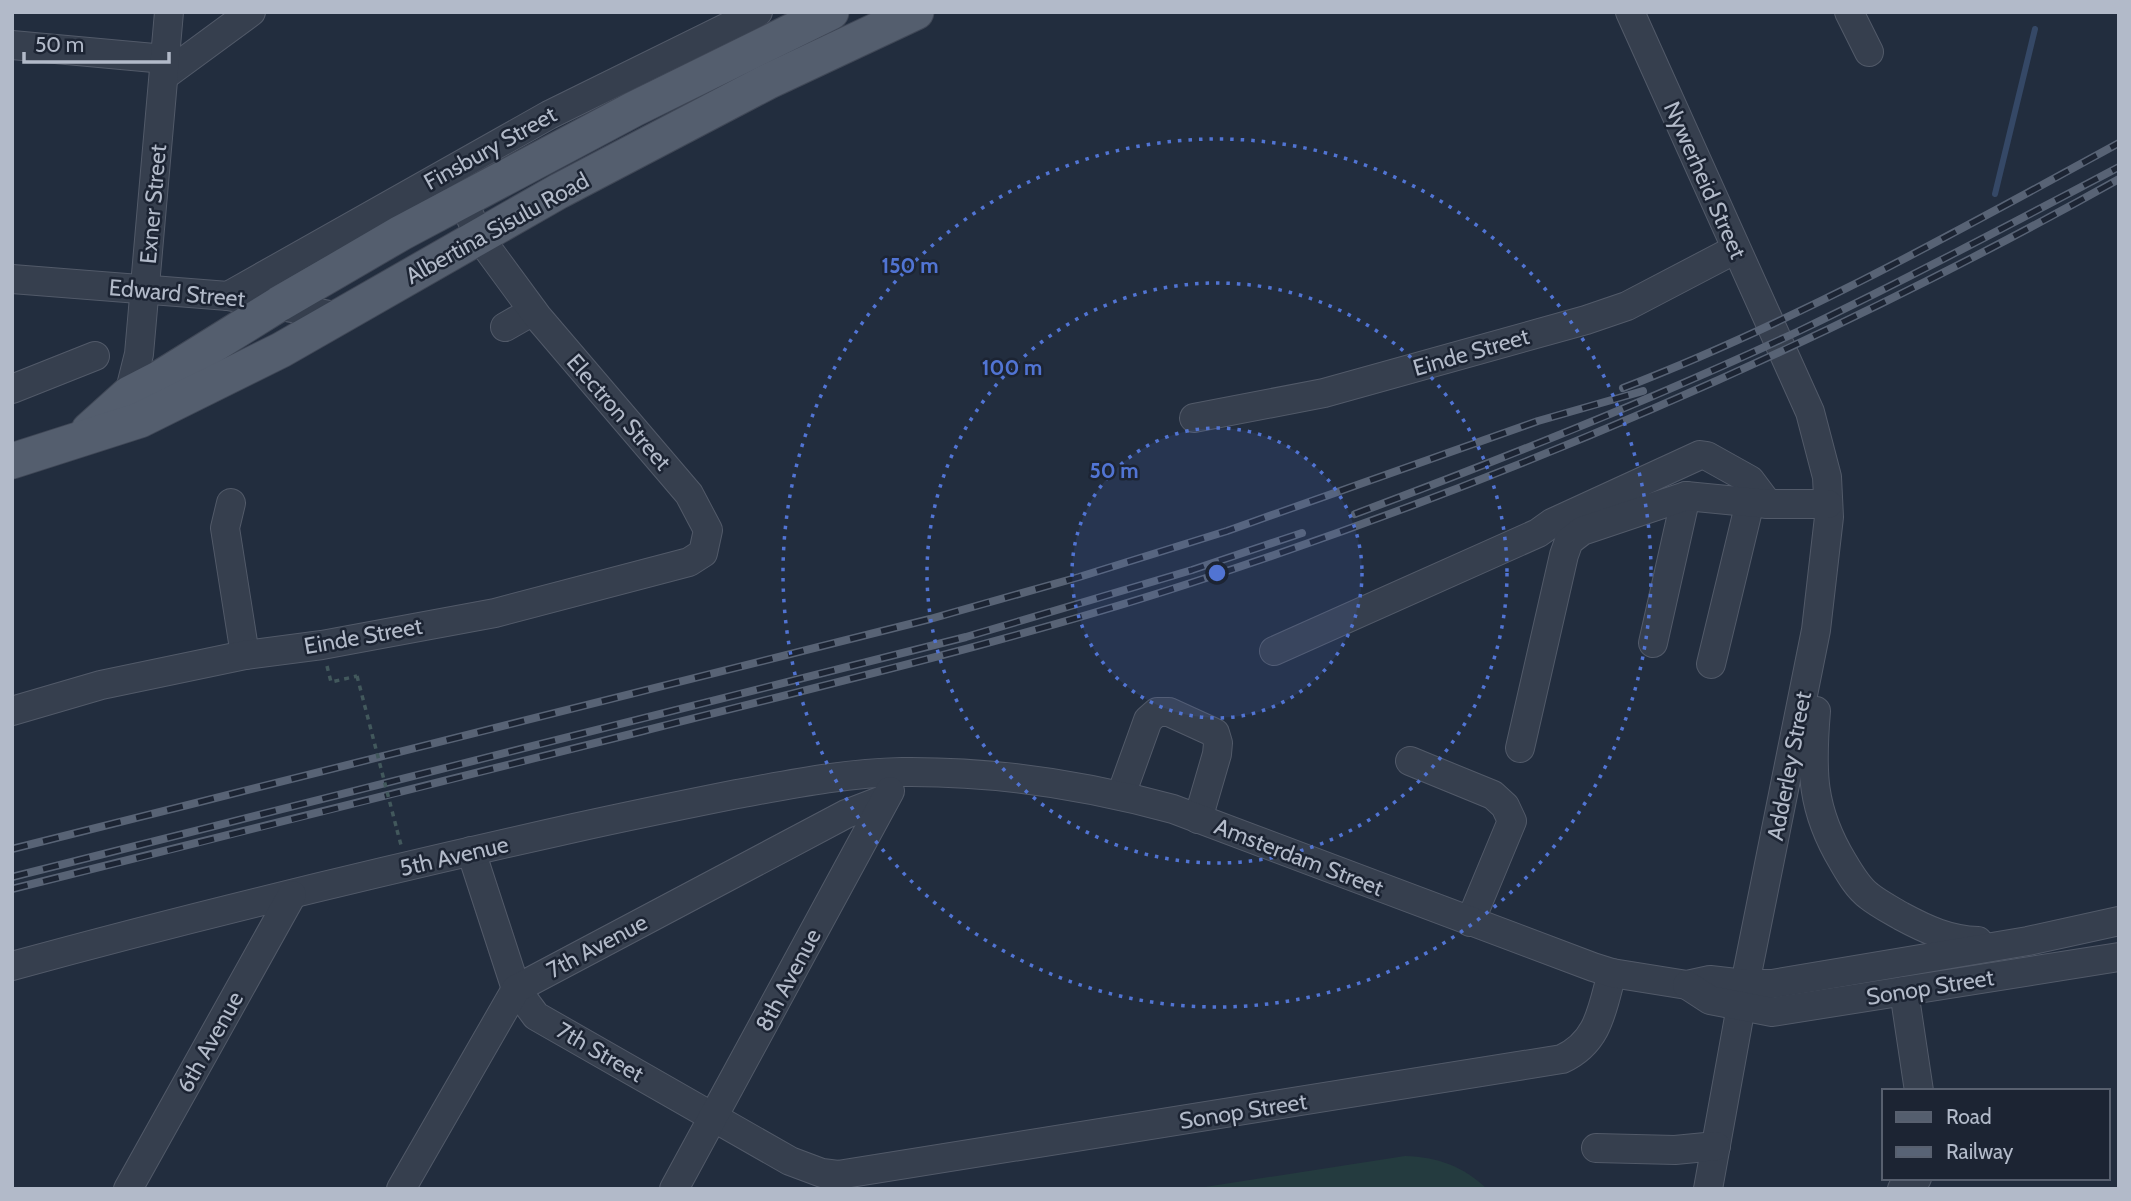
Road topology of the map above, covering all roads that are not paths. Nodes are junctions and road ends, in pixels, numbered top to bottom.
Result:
1 (169, 12) edge
2 (251, 12) edge
3 (758, 12) edge
4 (831, 12) edge
5 (1630, 12) edge
6 (1849, 12) edge
7 (910, 14) edge
8 (12, 45) edge
9 (1869, 52) dead end
10 (164, 67) junction
11 (463, 200) junction
12 (479, 237) junction
13 (1736, 250) junction
14 (13, 280) edge
15 (146, 289) junction
16 (228, 296) junction
17 (279, 304) junction
18 (533, 311) junction
19 (340, 317) junction
20 (505, 327) dead end
21 (1780, 347) joint
22 (95, 356) dead end
23 (12, 389) edge
24 (129, 394) junction
25 (1194, 418) dead end
26 (77, 440) junction
27 (12, 461) edge
28 (1686, 496) junction
29 (231, 503) dead end
30 (1759, 503) junction
31 (1829, 510) junction
32 (706, 547) joint
33 (1653, 643) dead end
34 (1274, 651) dead end
35 (245, 655) junction
36 (1711, 664) dead end
37 (12, 711) edge
38 (1521, 748) dead end
39 (1410, 761) dead end
40 (901, 772) junction
41 (1121, 795) junction
42 (885, 799) junction
43 (1198, 819) junction
44 (471, 851) junction
45 (292, 895) junction
46 (2119, 921) edge
47 (1470, 922) junction
48 (2028, 941) junction
49 (2119, 957) edge
50 (12, 966) edge
51 (1612, 973) junction
52 (516, 989) junction
53 (1903, 991) junction
54 (1743, 996) junction
55 (1919, 1089) edge
56 (714, 1118) junction
57 (1716, 1146) junction
58 (1596, 1148) dead end
59 (822, 1173) joint
60 (128, 1189) edge
61 (401, 1189) edge
62 (674, 1189) edge
63 (1708, 1189) edge

1 - 10 street, Exner Street
2 - 10 street
3 - 16 street, Finsbury Street
4 - 11 main road, Albertina Sisulu Road
5 - 13 street, Nywerheid Street
6 - 9 street
7 - 12 main road, Albertina Sisulu Road
8 - 10 street
10 - 15 street, Exner Street
11 - 12 street, Electron Street
11 - 17 main road, Albertina Sisulu Road
12 - 18 street, Electron Street
12 - 19 main road, Albertina Sisulu Road
13 - 21 street, Nywerheid Street
13 - 25 street, Einde Street
14 - 15 street, Edward Street
15 - 16 street, Edward Street
15 - 24 street, Exner Street
16 - 17 street, Edward Street
17 - 19 street, Edward Street
17 - 24 main road, Albertina Sisulu Road
18 - 20 street
18 - 32 street, Electron Street
19 - 26 main road, Albertina Sisulu Road
21 - 31 street, Adderley Street
22 - 23 street
24 - 26 main road, Albertina Sisulu Road
26 - 27 main road, Albertina Sisulu Road
28 - 30 street
28 - 33 street
28 - 38 street
29 - 35 street
30 - 31 street
30 - 34 street
30 - 36 street
31 - 48 street
31 - 54 street, Adderley Street
32 - 35 street, Einde Street
35 - 37 street, Einde Street
39 - 47 street
40 - 41 street, Amsterdam Street
40 - 42 street, 8th Avenue
40 - 44 street, 5th Avenue
41 - 43 street, Amsterdam Street
41 - 43 street
42 - 52 street, 7th Avenue
42 - 56 street, 8th Avenue
43 - 47 street, Amsterdam Street
44 - 45 street, 5th Avenue
44 - 52 street, 7th Street
45 - 50 street, 5th Avenue
45 - 60 street, 6th Avenue
46 - 48 street, Sonop Street
47 - 51 street, Amsterdam Street
48 - 54 street, Sonop Street
49 - 53 street, Sonop Street
51 - 54 street, Amsterdam Street
51 - 59 street, Sonop Street
52 - 56 street, 7th Street
52 - 61 street
53 - 54 street, Sonop Street
53 - 55 street
54 - 57 street, Adderley Street
56 - 59 street, 7th Street
56 - 62 street, 8th Avenue
57 - 58 street
57 - 63 street, Adderley Street

